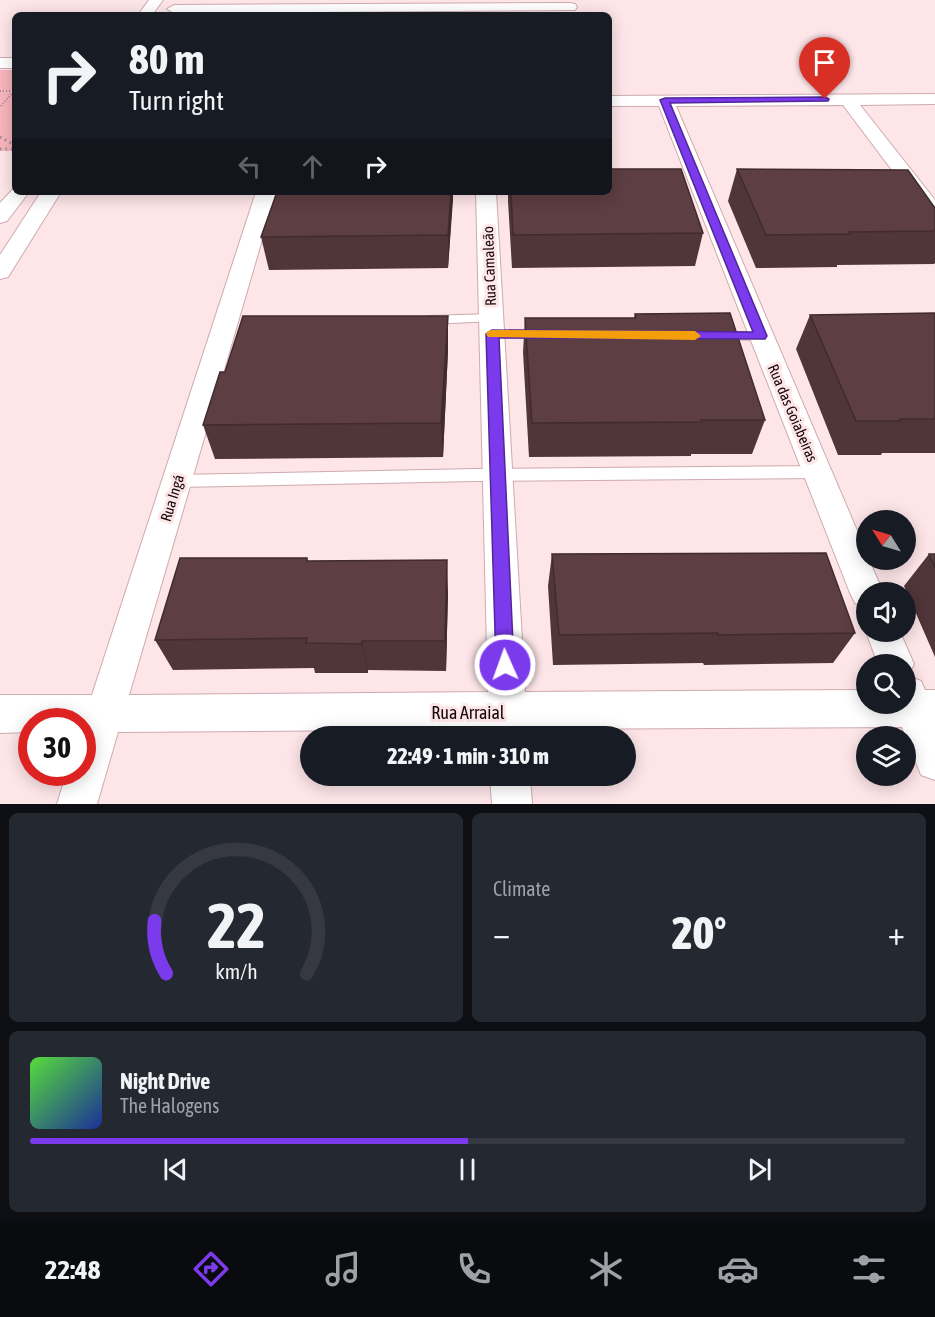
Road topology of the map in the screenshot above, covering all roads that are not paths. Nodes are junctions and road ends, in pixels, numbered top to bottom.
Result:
1 (570, 7) edge
2 (175, 8) edge
3 (338, 8) edge
4 (416, 8) edge
5 (491, 8) edge
6 (251, 12) edge
7 (848, 99) junction
8 (935, 99) edge
9 (612, 100) edge
10 (665, 100) junction
11 (17, 195) edge
12 (49, 195) edge
13 (265, 195) edge
14 (486, 195) edge
15 (935, 214) edge
16 (0, 217) edge
17 (0, 272) edge
18 (410, 320) edge
19 (492, 326) junction
20 (551, 334) edge
21 (702, 336) edge
22 (761, 336) junction
23 (818, 472) junction
24 (498, 475) junction
25 (177, 481) junction
26 (863, 582) edge
27 (918, 702) edge
28 (105, 713) junction
29 (0, 714) edge
30 (508, 724) edge
31 (935, 761) edge
32 (511, 786) edge
33 (77, 804) edge
34 (512, 804) edge

1 - 5 street
2 - 6 street
3 - 4 street
3 - 6 street
4 - 5 street
7 - 8 street
7 - 10 street
7 - 15 street
9 - 10 street
10 - 22 street, Rua das Goiabeiras
11 - 16 street
12 - 17 street
13 - 25 street, Rua Ingá
14 - 19 street, Rua Camaleão
18 - 19 lane
19 - 20 lane
19 - 24 street, Rua Camaleão
21 - 22 lane
22 - 23 street, Rua das Goiabeiras
23 - 24 lane
23 - 26 street, Rua das Goiabeiras
24 - 25 lane
24 - 30 street, Rua Camaleão
25 - 28 street, Rua Ingá
27 - 30 street, Rua Arraial
27 - 31 street
28 - 29 street, Rua Arraial
28 - 30 street, Rua Arraial
28 - 33 street, Rua Ingá
32 - 34 street

